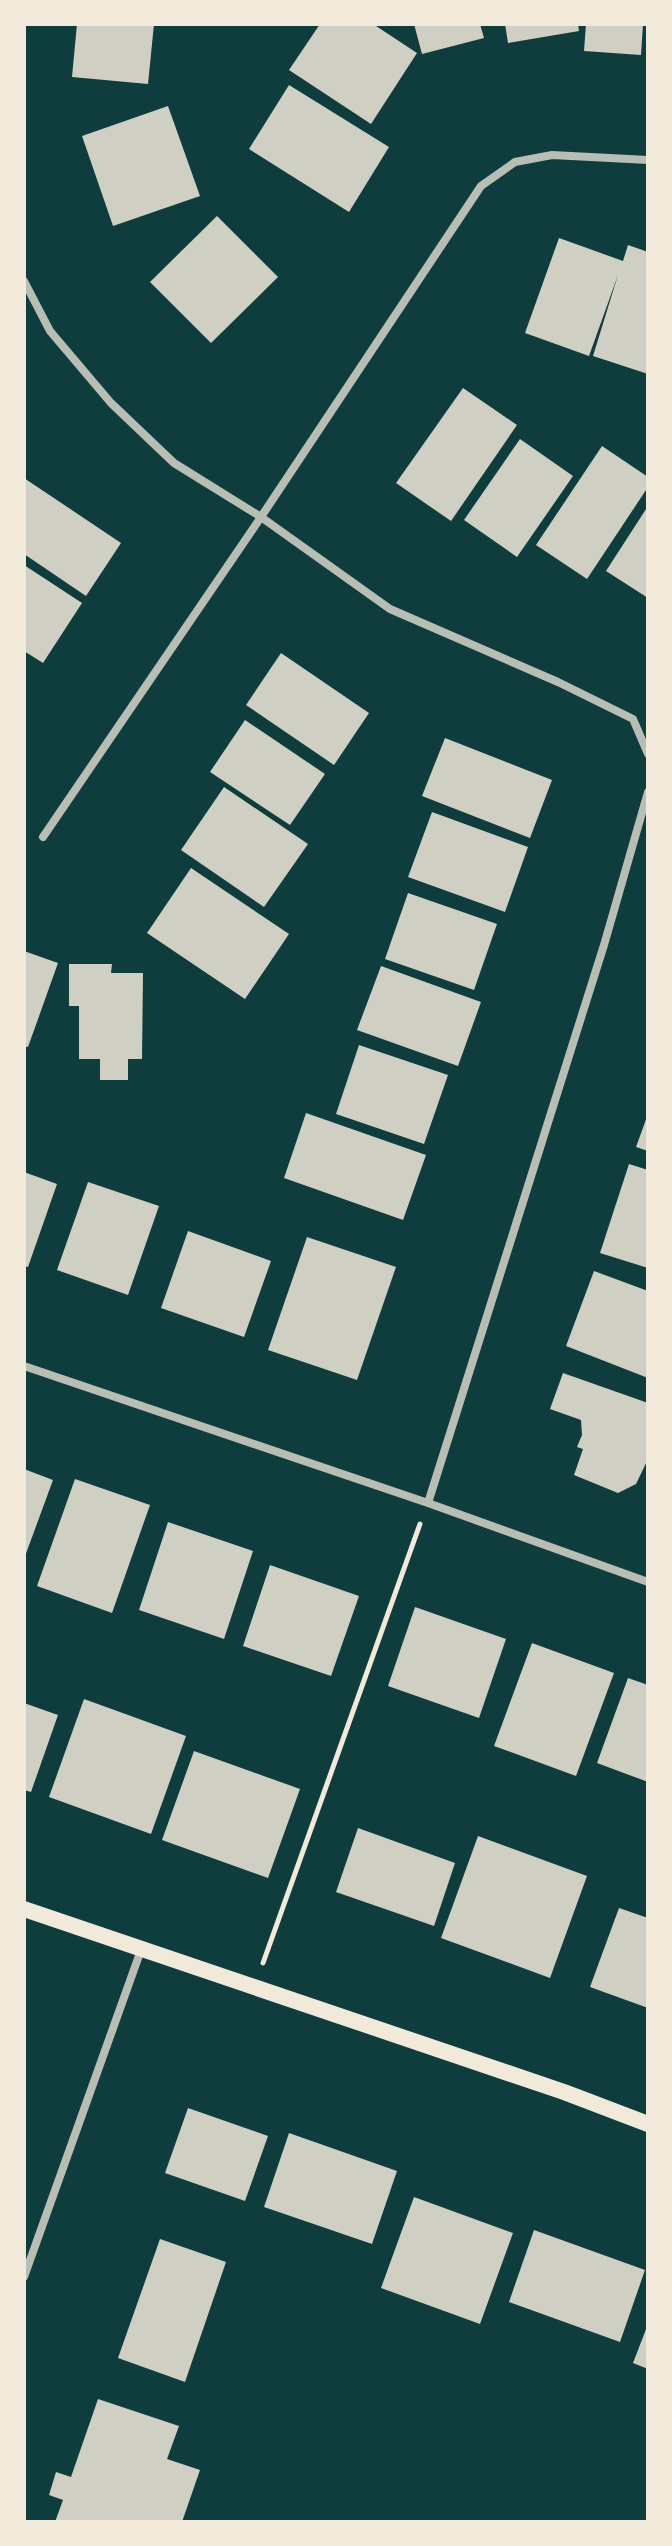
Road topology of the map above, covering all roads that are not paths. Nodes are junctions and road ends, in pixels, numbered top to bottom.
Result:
1 (648, 160) edge
2 (24, 281) edge
3 (261, 517) junction
4 (648, 754) edge
5 (648, 792) edge
6 (43, 837) dead end
7 (24, 1366) edge
8 (428, 1503) junction
9 (648, 1582) edge
10 (24, 1909) edge
11 (141, 1950) junction
12 (648, 2124) edge
13 (24, 2277) edge

1 - 3 street
2 - 3 street
3 - 4 street
3 - 6 street
5 - 8 street
7 - 8 street
8 - 9 street
10 - 11 main road
11 - 12 main road
11 - 13 street

